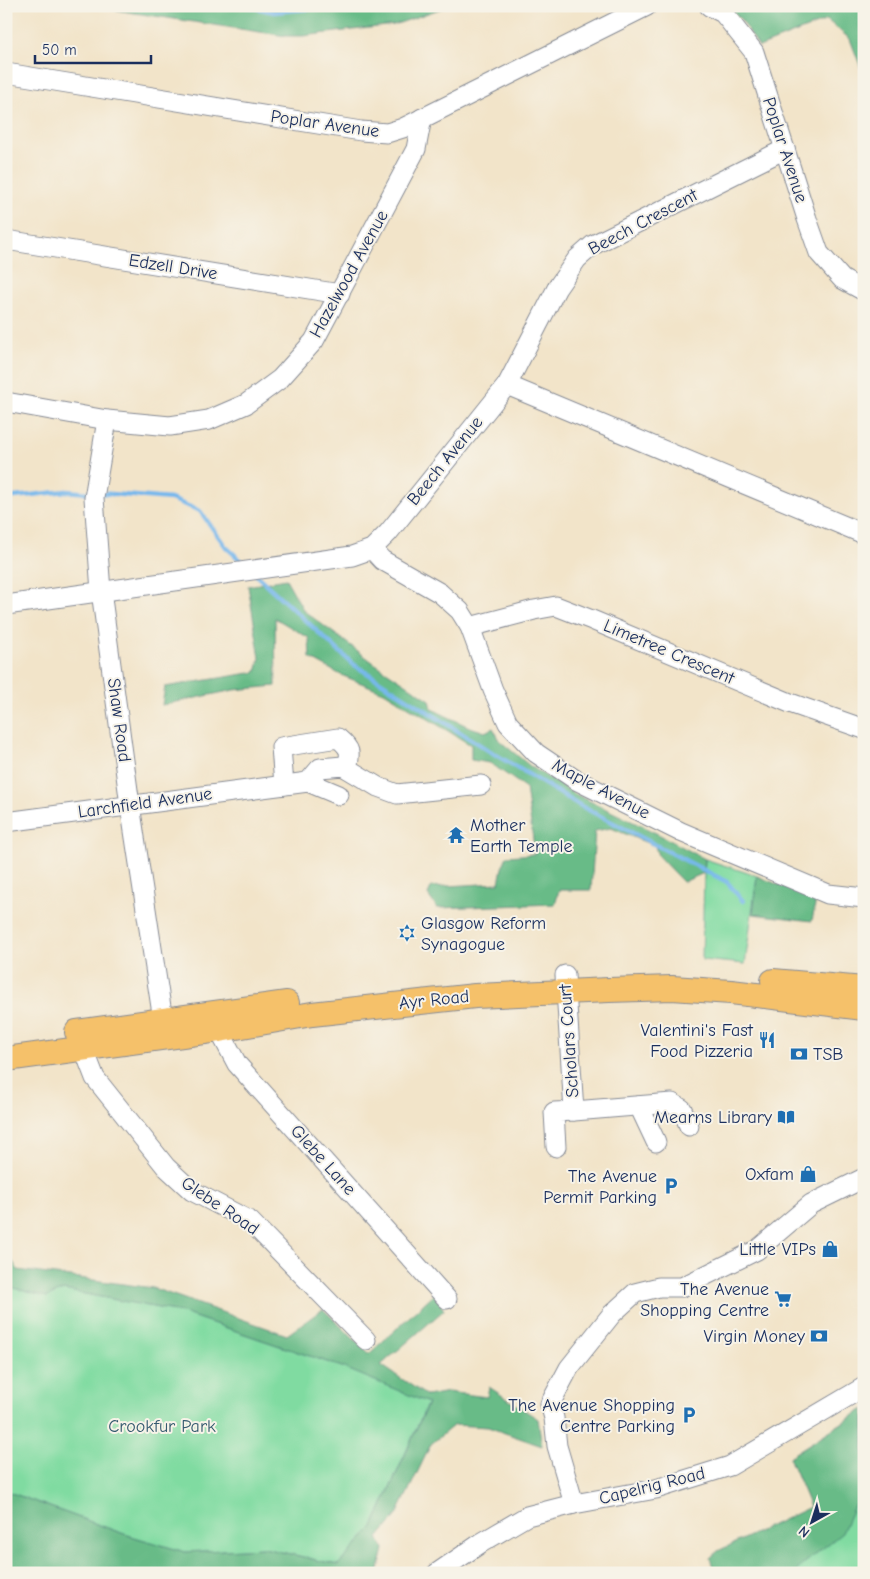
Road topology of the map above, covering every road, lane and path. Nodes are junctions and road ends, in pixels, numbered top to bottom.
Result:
1 (647, 6) edge
2 (709, 6) edge
3 (6, 73) edge
4 (422, 118) junction
5 (785, 148) junction
6 (6, 240) edge
7 (864, 290) edge
8 (340, 294) junction
9 (507, 385) junction
10 (6, 402) edge
11 (106, 420) junction
12 (864, 534) edge
13 (372, 549) junction
14 (101, 591) junction
15 (6, 604) edge
16 (470, 627) junction
17 (864, 729) edge
18 (347, 768) junction
19 (308, 782) junction
20 (481, 784) dead end
21 (284, 785) junction
22 (339, 795) dead end
23 (130, 805) junction
24 (6, 822) edge
25 (864, 898) edge
26 (566, 983) junction
27 (864, 990) edge
28 (864, 1008) edge
29 (217, 1021) junction
30 (165, 1028) junction
31 (82, 1039) junction
32 (6, 1043) edge
33 (6, 1058) edge
34 (639, 1106) junction
35 (574, 1111) junction
36 (689, 1126) dead end
37 (656, 1142) dead end
38 (556, 1147) dead end
39 (864, 1180) edge
40 (447, 1299) dead end
41 (366, 1340) dead end
42 (864, 1387) edge
43 (574, 1504) junction
44 (437, 1573) edge

1 - 4 street, Poplar Avenue
2 - 5 street, Poplar Avenue
3 - 4 street, Poplar Avenue
4 - 8 street, Hazelwood Avenue
5 - 7 street, Poplar Avenue
5 - 9 street, Beech Crescent
6 - 8 street, Edzell Drive
8 - 11 street, Hazelwood Avenue
9 - 12 street
9 - 13 street, Beech Avenue
10 - 11 street, Hazelwood Avenue
11 - 14 street, Shaw Road
13 - 14 street, Beech Avenue
13 - 16 street, Maple Avenue
14 - 15 street, Beech Avenue
14 - 23 street, Shaw Road
16 - 17 street, Limetree Crescent
16 - 25 street, Maple Avenue
18 - 19 street
18 - 20 street
18 - 21 street
19 - 21 street, Larchfield Avenue
19 - 22 street
21 - 23 street, Larchfield Avenue
23 - 24 street, Larchfield Avenue
23 - 30 street, Shaw Road
26 - 27 main road, Ayr Road
26 - 28 main road, Ayr Road
26 - 29 main road, Ayr Road
26 - 35 street, Scholars Court
29 - 30 main road, Ayr Road
29 - 40 street, Glebe Lane
30 - 31 main road, Ayr Road
31 - 32 main road, Ayr Road
31 - 33 main road, Ayr Road
31 - 41 street, Glebe Road
34 - 35 street
34 - 36 street
34 - 37 street
35 - 38 street, Scholars Court
39 - 43 street
42 - 43 street, Capelrig Road
43 - 44 street, Capelrig Road

